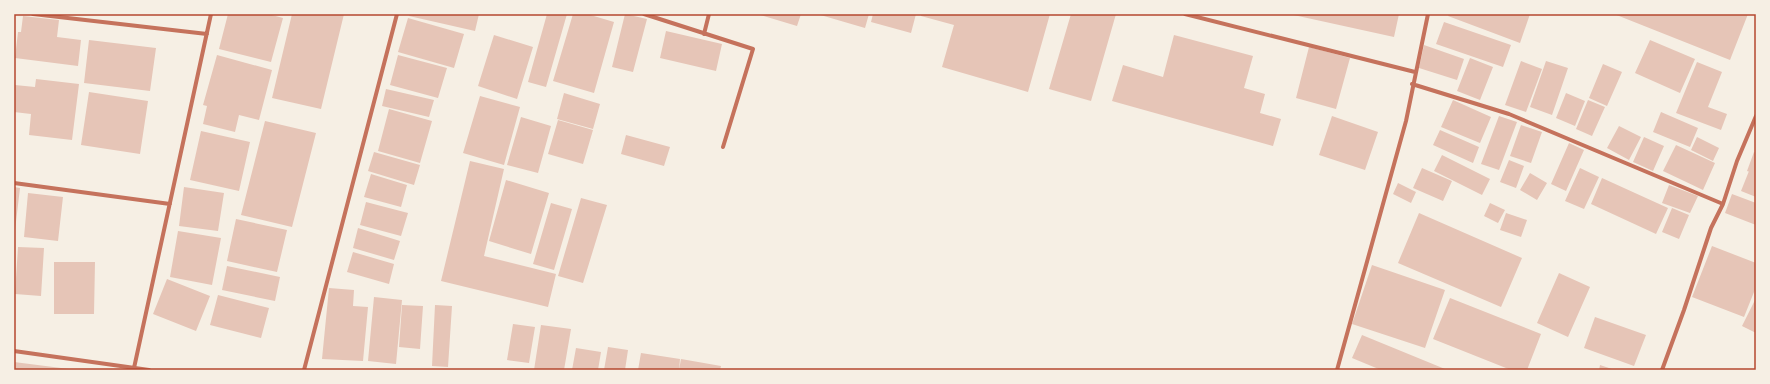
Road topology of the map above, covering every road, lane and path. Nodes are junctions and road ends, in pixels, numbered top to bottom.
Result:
1 (33, 14) edge
2 (212, 14) edge
3 (397, 14) edge
4 (644, 14) edge
5 (709, 14) edge
6 (1185, 14) edge
7 (1428, 14) edge
8 (207, 34) junction
9 (704, 34) junction
10 (1415, 72) junction
11 (1412, 84) junction
12 (1756, 116) edge
13 (723, 147) dead end
14 (14, 183) edge
15 (170, 204) junction
16 (1723, 204) junction
17 (14, 351) edge
18 (134, 368) junction
19 (149, 370) edge
20 (304, 370) edge
21 (1337, 370) edge
22 (1662, 370) edge

1 - 8 street
2 - 8 street
3 - 20 street
4 - 9 street
5 - 9 street
6 - 10 street
7 - 10 street
8 - 15 street
9 - 13 street
10 - 11 street
11 - 16 street
11 - 21 street
12 - 16 street
14 - 15 street
15 - 18 street
16 - 22 street
17 - 18 street
18 - 19 street

